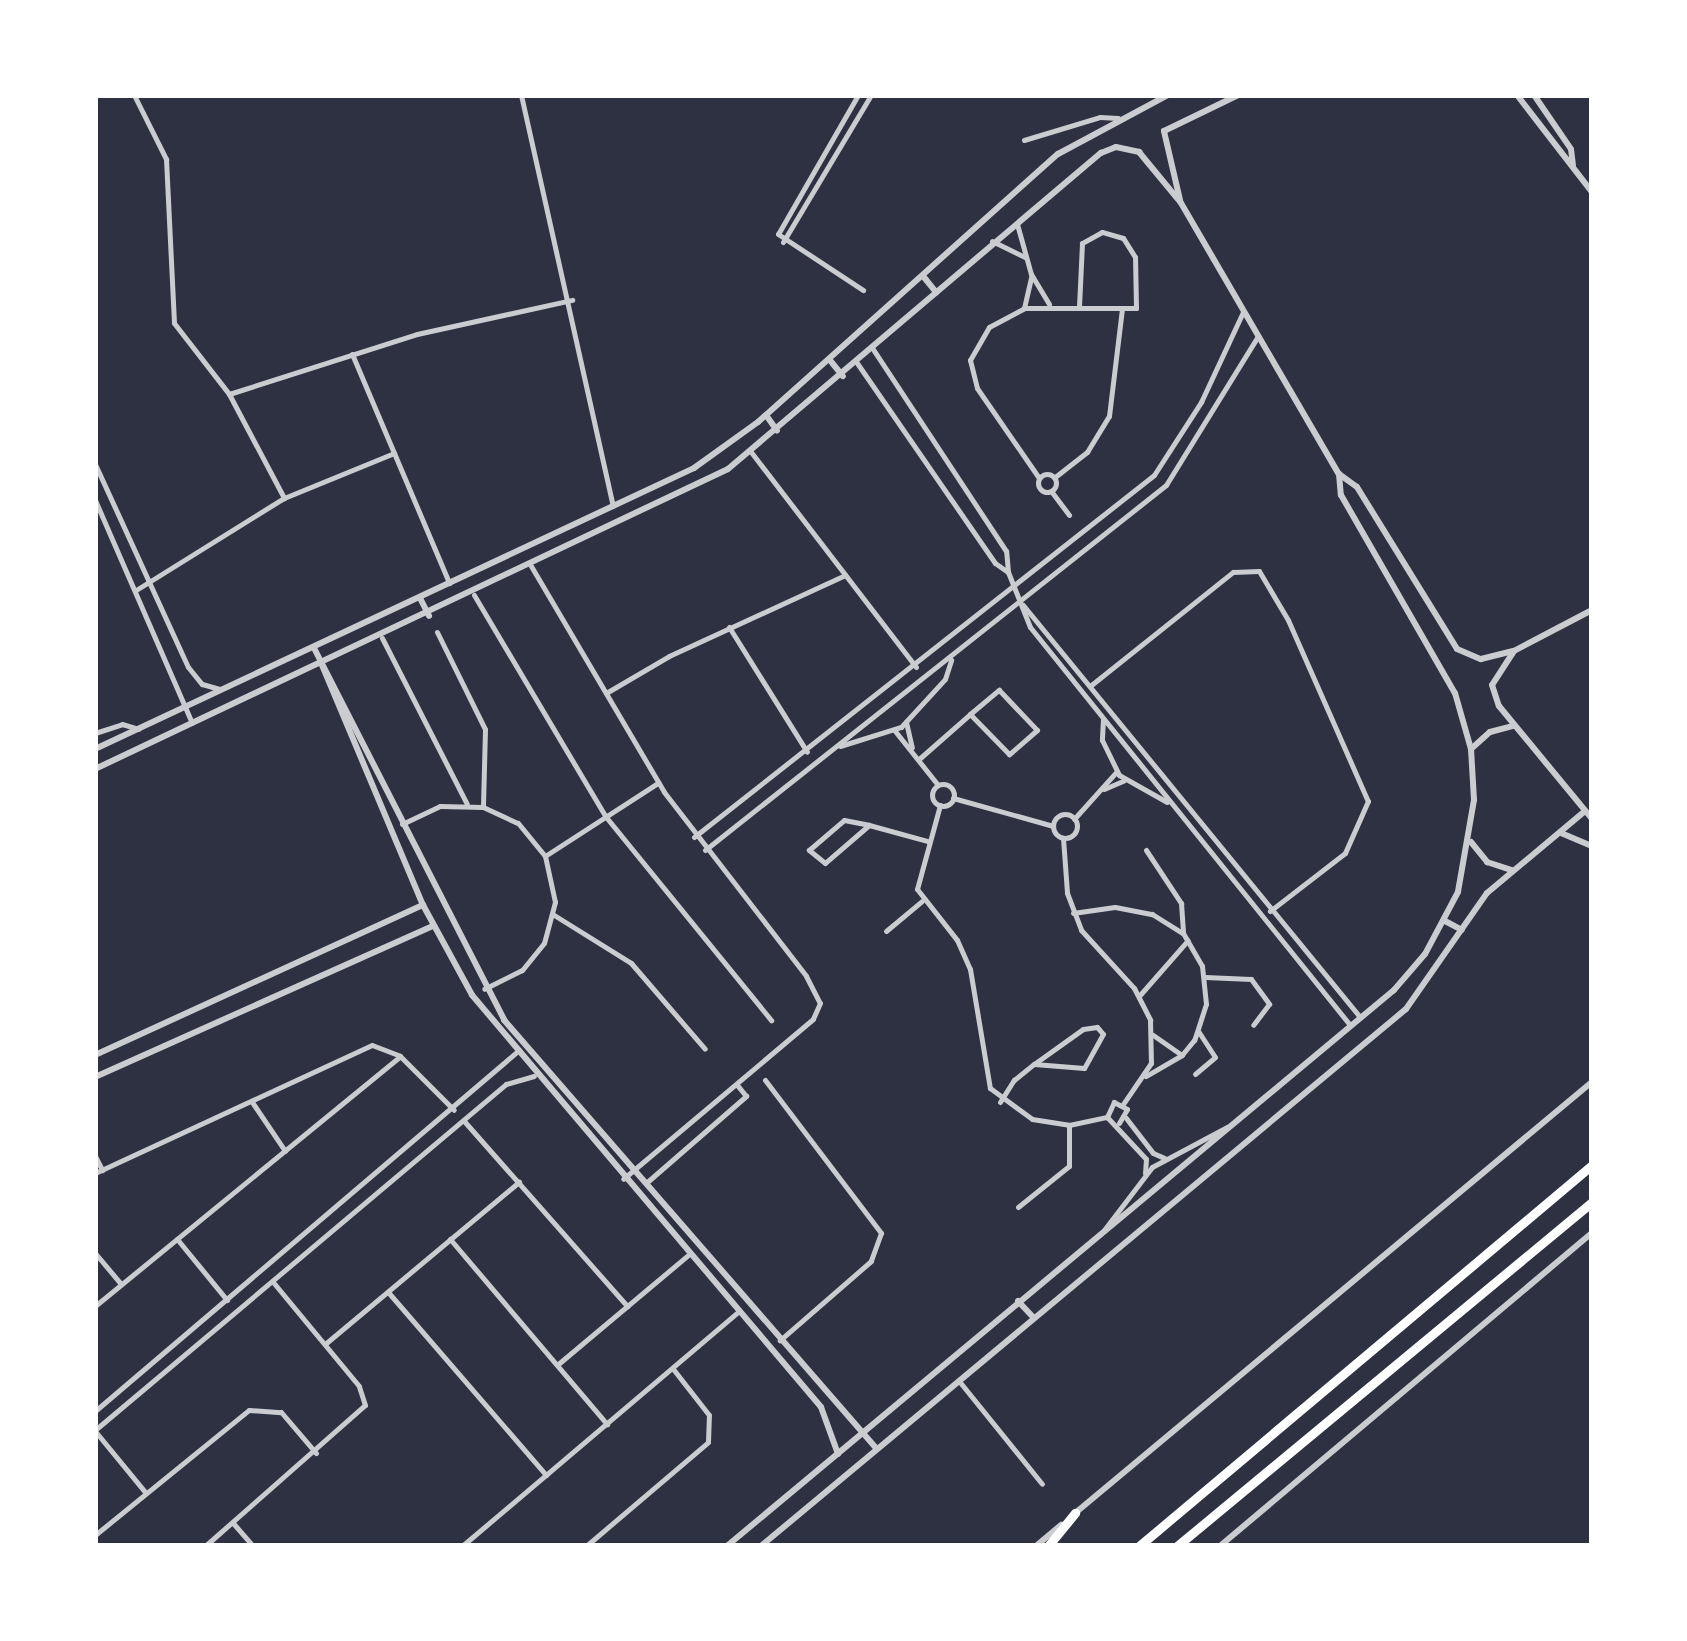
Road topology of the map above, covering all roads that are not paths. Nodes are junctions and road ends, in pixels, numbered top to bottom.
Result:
1 (134, 95) edge
2 (521, 95) edge
3 (858, 95) edge
4 (871, 95) edge
5 (1168, 95) edge
6 (1238, 95) edge
7 (1517, 95) edge
8 (1534, 95) edge
9 (1118, 118) junction
10 (1024, 140) dead end
11 (1572, 165) junction
12 (1592, 192) edge
13 (1181, 203) junction
14 (1016, 222) junction
15 (992, 240) junction
16 (784, 242) junction
17 (1025, 257) junction
18 (1031, 274) junction
19 (923, 276) junction
20 (863, 290) dead end
21 (936, 292) junction
22 (572, 300) junction
23 (1049, 304) junction
24 (1078, 306) junction
25 (1024, 308) junction
26 (1122, 309) junction
27 (1244, 312) junction
28 (1258, 336) junction
29 (873, 349) junction
30 (352, 354) junction
31 (829, 359) junction
32 (857, 364) junction
33 (843, 376) junction
34 (229, 394) junction
35 (766, 415) junction
36 (777, 431) junction
37 (751, 452) junction
38 (394, 453) junction
39 (95, 464) edge
40 (1340, 474) junction
41 (1054, 477) junction
42 (1039, 478) junction
43 (963, 488) junction
44 (1051, 492) junction
45 (950, 496) junction
46 (284, 498) junction
47 (95, 500) edge
48 (613, 506) junction
49 (1069, 514) dead end
50 (531, 566) junction
51 (1008, 572) junction
52 (846, 575) junction
53 (149, 582) junction
54 (449, 583) junction
55 (1015, 585) junction
56 (136, 590) junction
57 (474, 594) junction
58 (420, 598) junction
59 (1020, 602) junction
60 (1592, 610) edge
61 (429, 616) junction
62 (729, 627) junction
63 (437, 632) dead end
64 (382, 638) junction
65 (314, 648) junction
66 (1514, 651) junction
67 (952, 656) junction
68 (322, 664) junction
69 (916, 667) junction
70 (898, 680) junction
71 (1090, 686) junction
72 (223, 690) junction
73 (907, 692) junction
74 (605, 694) junction
75 (185, 705) junction
76 (970, 714) junction
77 (1103, 719) junction
78 (906, 722) junction
79 (192, 724) junction
80 (1514, 726) junction
81 (138, 728) junction
82 (895, 730) junction
83 (95, 733) edge
84 (837, 746) junction
85 (912, 748) junction
86 (95, 749) edge
87 (1471, 749) junction
88 (807, 752) junction
89 (920, 759) junction
90 (661, 762) dead end
91 (650, 768) junction
92 (95, 769) edge
93 (1117, 771) junction
94 (1125, 780) junction
95 (658, 784) junction
96 (938, 786) junction
97 (1104, 790) junction
98 (954, 798) junction
99 (1170, 803) junction
100 (466, 804) junction
101 (940, 806) junction
102 (483, 807) junction
103 (1585, 811) junction
104 (606, 817) junction
105 (1074, 819) junction
106 (1592, 819) edge
107 (402, 824) junction
108 (869, 825) junction
109 (1053, 826) junction
110 (1559, 832) junction
111 (694, 836) junction
112 (1064, 838) junction
113 (928, 841) junction
114 (1470, 841) junction
115 (1592, 846) edge
116 (704, 850) junction
117 (1146, 850) dead end
118 (545, 856) junction
119 (1513, 870) junction
120 (922, 901) junction
121 (423, 905) junction
122 (1270, 911) junction
123 (1073, 913) junction
124 (554, 915) junction
125 (1445, 921) junction
126 (433, 926) junction
127 (1462, 930) junction
128 (886, 931) dead end
129 (1182, 933) junction
130 (1294, 938) junction
131 (1188, 940) junction
132 (1284, 944) junction
133 (1205, 977) junction
134 (484, 989) junction
135 (1139, 996) junction
136 (1360, 1017) junction
137 (771, 1020) dead end
138 (1253, 1024) dead end
139 (1350, 1025) junction
140 (1198, 1031) junction
141 (1153, 1035) junction
142 (524, 1046) junction
143 (705, 1049) dead end
144 (516, 1053) junction
145 (95, 1055) edge
146 (1182, 1055) junction
147 (400, 1056) junction
148 (1034, 1064) junction
149 (498, 1073) junction
150 (1195, 1074) dead end
151 (534, 1076) junction
152 (1146, 1076) junction
153 (95, 1077) edge
154 (765, 1080) dead end
155 (1592, 1082) edge
156 (506, 1084) junction
157 (736, 1085) junction
158 (252, 1102) junction
159 (1000, 1102) junction
160 (1124, 1104) junction
161 (454, 1110) junction
162 (1107, 1117) junction
163 (1126, 1118) junction
164 (464, 1120) junction
165 (1119, 1123) junction
166 (1070, 1124) junction
167 (1234, 1124) junction
168 (285, 1151) junction
169 (95, 1156) edge
170 (1167, 1158) junction
171 (1592, 1165) edge
172 (634, 1169) junction
173 (98, 1172) edge
174 (1145, 1173) junction
175 (622, 1179) junction
176 (518, 1182) junction
177 (646, 1183) junction
178 (634, 1192) junction
179 (1592, 1202) edge
180 (1018, 1207) dead end
181 (1592, 1233) edge
182 (1101, 1234) junction
183 (177, 1239) junction
184 (450, 1240) junction
185 (95, 1254) edge
186 (688, 1256) junction
187 (273, 1282) junction
188 (248, 1283) junction
189 (121, 1284) junction
190 (388, 1292) junction
191 (257, 1295) junction
192 (228, 1300) junction
193 (1018, 1301) junction
194 (95, 1306) edge
195 (627, 1306) junction
196 (737, 1314) junction
197 (1034, 1318) junction
198 (780, 1340) junction
199 (325, 1345) junction
200 (558, 1365) junction
201 (672, 1368) junction
202 (959, 1380) junction
203 (95, 1412) edge
204 (607, 1424) junction
205 (95, 1431) edge
206 (863, 1433) junction
207 (876, 1448) junction
208 (316, 1453) junction
209 (838, 1454) junction
210 (546, 1475) junction
211 (1042, 1484) dead end
212 (146, 1493) junction
213 (1075, 1513) junction
214 (233, 1522) junction
215 (95, 1536) edge
216 (206, 1546) edge
217 (253, 1546) edge
218 (462, 1546) edge
219 (586, 1546) edge
220 (727, 1546) edge
221 (761, 1546) edge
222 (1036, 1546) edge
223 (1048, 1546) edge
224 (1139, 1546) edge
225 (1177, 1546) edge
226 (1220, 1546) edge

1 - 34 street
2 - 22 street
3 - 16 street
4 - 16 street
5 - 9 street
6 - 13 street
7 - 11 street
8 - 11 street
9 - 10 street
9 - 19 street
11 - 12 street
13 - 14 street
13 - 27 street
14 - 15 street
14 - 17 street
15 - 17 street
15 - 21 street
16 - 20 street
17 - 18 street
18 - 23 street
18 - 25 street
19 - 21 street
19 - 31 street
21 - 29 street
22 - 30 street
22 - 48 street
23 - 24 street
23 - 25 street
24 - 26 street
24 - 26 street
25 - 42 street
26 - 41 street
27 - 28 street
27 - 55 street
28 - 40 street
28 - 59 street
29 - 32 street
29 - 43 street
30 - 34 street
30 - 38 street
31 - 33 street
31 - 35 street
32 - 33 street
32 - 45 street
33 - 36 street
34 - 46 street
35 - 36 street
35 - 48 street
36 - 37 street
37 - 50 street
37 - 52 street
38 - 46 street
38 - 54 street
39 - 53 street
40 - 66 street
40 - 87 street
41 - 42 street
41 - 44 street
42 - 44 street
43 - 45 street
43 - 51 street
44 - 49 street
45 - 51 street
46 - 53 street
47 - 56 street
48 - 54 street
50 - 57 street
50 - 74 street
51 - 55 street
52 - 62 street
52 - 69 street
53 - 56 street
53 - 72 street
54 - 58 street
55 - 59 street
55 - 69 street
56 - 75 street
57 - 61 street
57 - 104 street
58 - 61 street
58 - 65 street
59 - 67 street
59 - 71 street
59 - 77 street
60 - 66 street
61 - 64 street
62 - 74 street
62 - 88 street
63 - 102 street
64 - 68 street
64 - 100 street
65 - 68 street
65 - 72 street
66 - 80 street
67 - 73 street
67 - 78 street
68 - 79 street
68 - 107 street
68 - 121 street
69 - 70 street
70 - 73 street
70 - 88 street
71 - 122 street
71 - 122 street
72 - 75 street
73 - 84 street
74 - 91 street
75 - 79 street
75 - 81 street
76 - 76 street
76 - 89 street
77 - 93 street
77 - 99 street
78 - 82 street
78 - 85 street
79 - 92 street
80 - 87 street
80 - 103 street
81 - 83 street
81 - 86 street
82 - 84 street
82 - 85 street
84 - 116 street
85 - 89 street
87 - 114 street
88 - 111 street
89 - 96 street
90 - 91 street
91 - 95 street
93 - 94 street
93 - 97 street
94 - 97 street
94 - 99 street
95 - 104 street
95 - 111 street
96 - 98 street
96 - 101 street
97 - 105 street
98 - 101 street
98 - 109 street
99 - 132 street
100 - 102 street
100 - 107 street
101 - 113 street
102 - 118 street
103 - 106 street
103 - 110 street
104 - 118 street
104 - 137 street
105 - 109 street
105 - 112 street
107 - 134 street
108 - 108 street
108 - 113 street
109 - 112 street
110 - 115 street
110 - 119 street
111 - 116 street
112 - 123 street
113 - 120 street
114 - 119 street
114 - 125 street
116 - 157 street
117 - 129 street
118 - 124 street
119 - 127 street
120 - 128 street
120 - 159 street
121 - 126 street
121 - 145 street
122 - 130 street
123 - 129 street
123 - 135 street
124 - 134 street
124 - 143 street
125 - 127 street
125 - 136 street
126 - 144 street
126 - 153 street
127 - 197 street
129 - 131 street
130 - 132 street
130 - 136 street
131 - 133 street
131 - 135 street
132 - 139 street
133 - 138 street
133 - 140 street
134 - 142 street
135 - 141 street
136 - 139 street
139 - 167 street
140 - 146 street
140 - 150 street
141 - 146 street
141 - 152 street
142 - 144 street
142 - 172 street
144 - 149 street
144 - 151 street
146 - 152 street
147 - 158 street
147 - 161 street
147 - 168 street
148 - 148 street
148 - 159 street
149 - 156 street
149 - 161 street
151 - 156 street
151 - 175 street
152 - 160 street
154 - 198 street
155 - 213 street
156 - 164 street
157 - 172 street
157 - 177 street
158 - 168 street
158 - 173 street
159 - 166 street
160 - 162 street
160 - 163 street
161 - 188 street
162 - 165 street
162 - 166 street
163 - 165 street
163 - 170 street
164 - 176 street
164 - 187 street
165 - 174 street
166 - 180 street
167 - 170 street
167 - 182 street
168 - 183 street
169 - 173 street
170 - 174 street
171 - 224 highway
172 - 175 street
172 - 177 street
174 - 182 street
175 - 178 street
176 - 184 street
176 - 195 street
177 - 178 street
177 - 198 street
178 - 186 street
179 - 225 highway
181 - 226 street
182 - 193 street
183 - 189 street
183 - 192 street
184 - 190 street
184 - 200 street
185 - 189 street
186 - 195 street
186 - 196 street
187 - 191 street
187 - 199 street
188 - 191 street
188 - 192 street
189 - 194 street
190 - 199 street
190 - 210 street
191 - 205 street
192 - 203 street
193 - 197 street
193 - 206 street
195 - 200 street
196 - 201 street
196 - 209 street
197 - 202 street
198 - 206 street
199 - 208 street
200 - 204 street
201 - 204 street
201 - 219 street
202 - 207 street
202 - 211 street
204 - 210 street
205 - 212 street
206 - 207 street
206 - 209 street
207 - 221 street
208 - 212 street
208 - 214 street
209 - 220 street
210 - 218 street
212 - 215 street
213 - 222 street
213 - 223 highway
214 - 216 street
214 - 217 street

